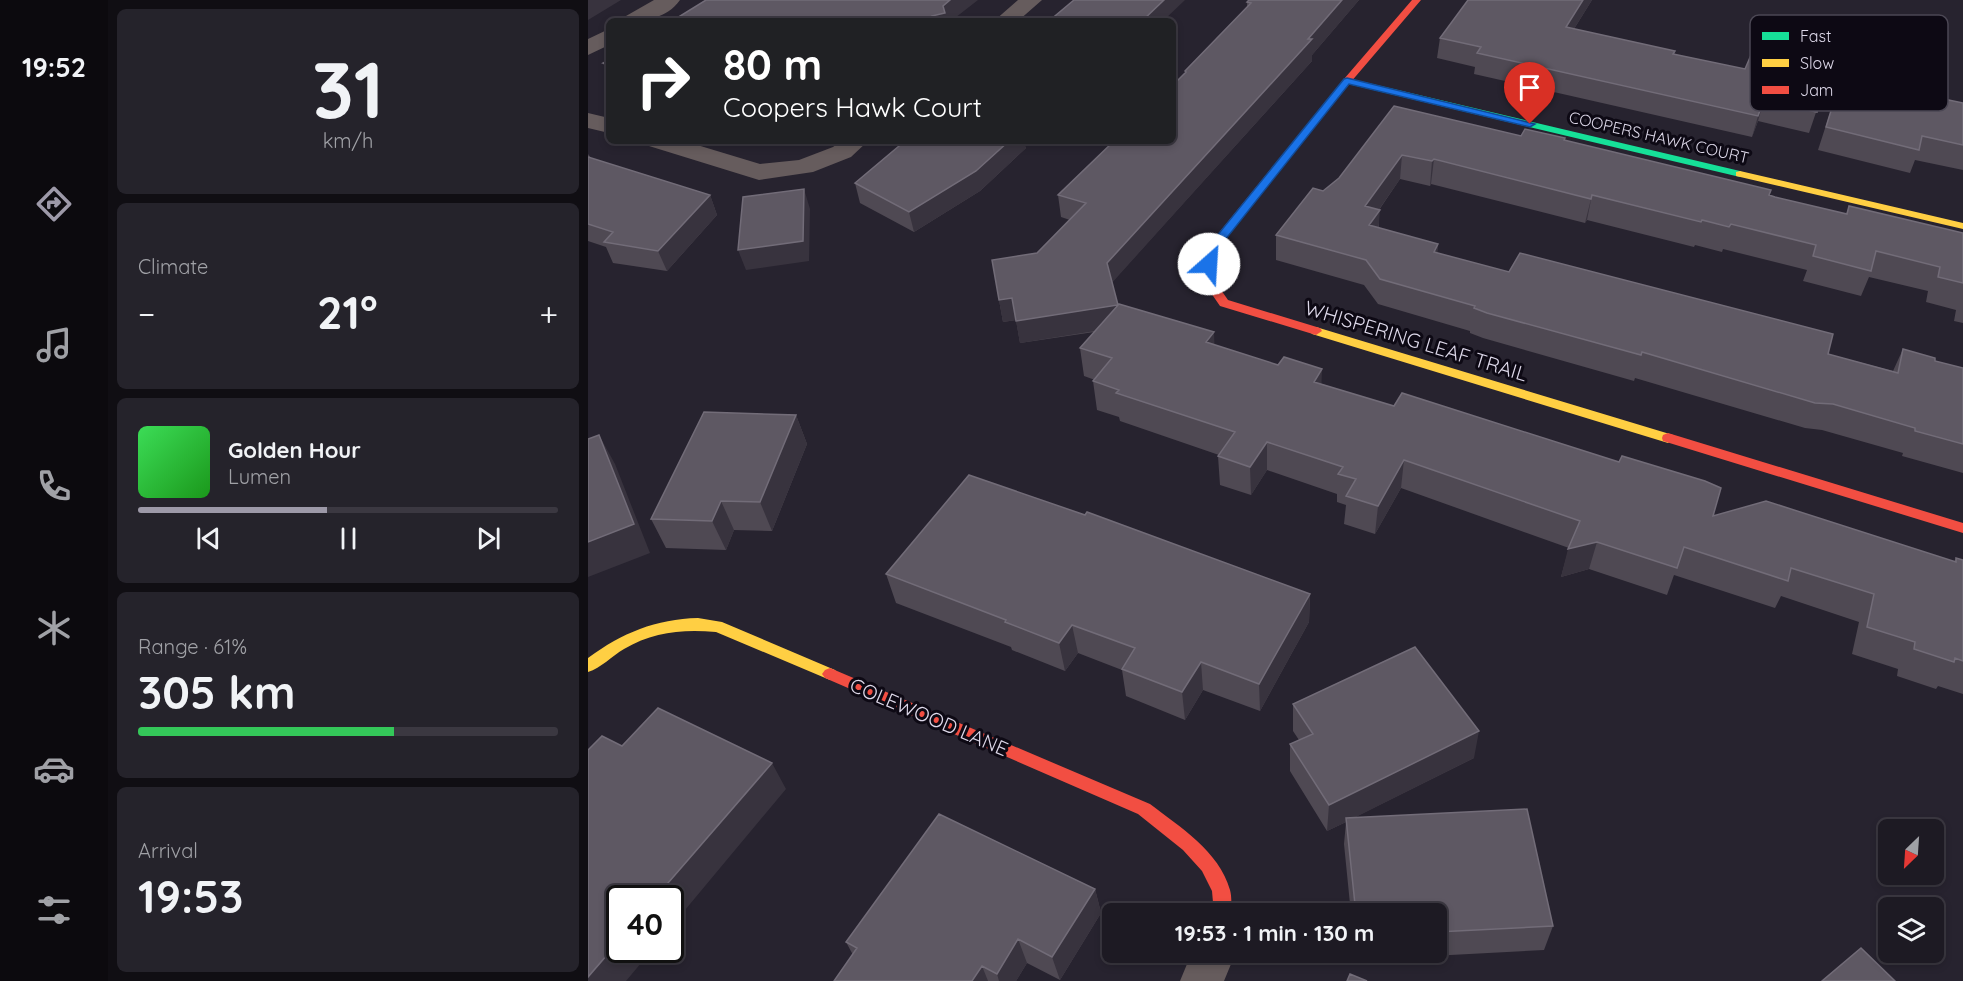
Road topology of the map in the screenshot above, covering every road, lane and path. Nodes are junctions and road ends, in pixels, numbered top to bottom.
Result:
1 (669, 0) edge
2 (1031, 0) edge
3 (1417, 0) edge
4 (639, 18) edge
5 (1009, 18) edge
6 (606, 38) edge
7 (588, 48) edge
8 (1347, 81) junction
9 (588, 120) edge
10 (606, 125) edge
11 (668, 144) edge
12 (852, 144) edge
13 (1963, 226) edge
14 (1963, 528) edge
15 (588, 666) edge
16 (1222, 903) edge
17 (1209, 963) edge
18 (1202, 981) edge

1 - 4 street
2 - 5 street
3 - 8 street, WHISPERING LEAF TRAIL
6 - 7 street
8 - 13 street, COOPERS HAWK COURT
8 - 14 street, WHISPERING LEAF TRAIL
9 - 10 street
11 - 12 street
15 - 16 street, COLEWOOD LANE
17 - 18 street

